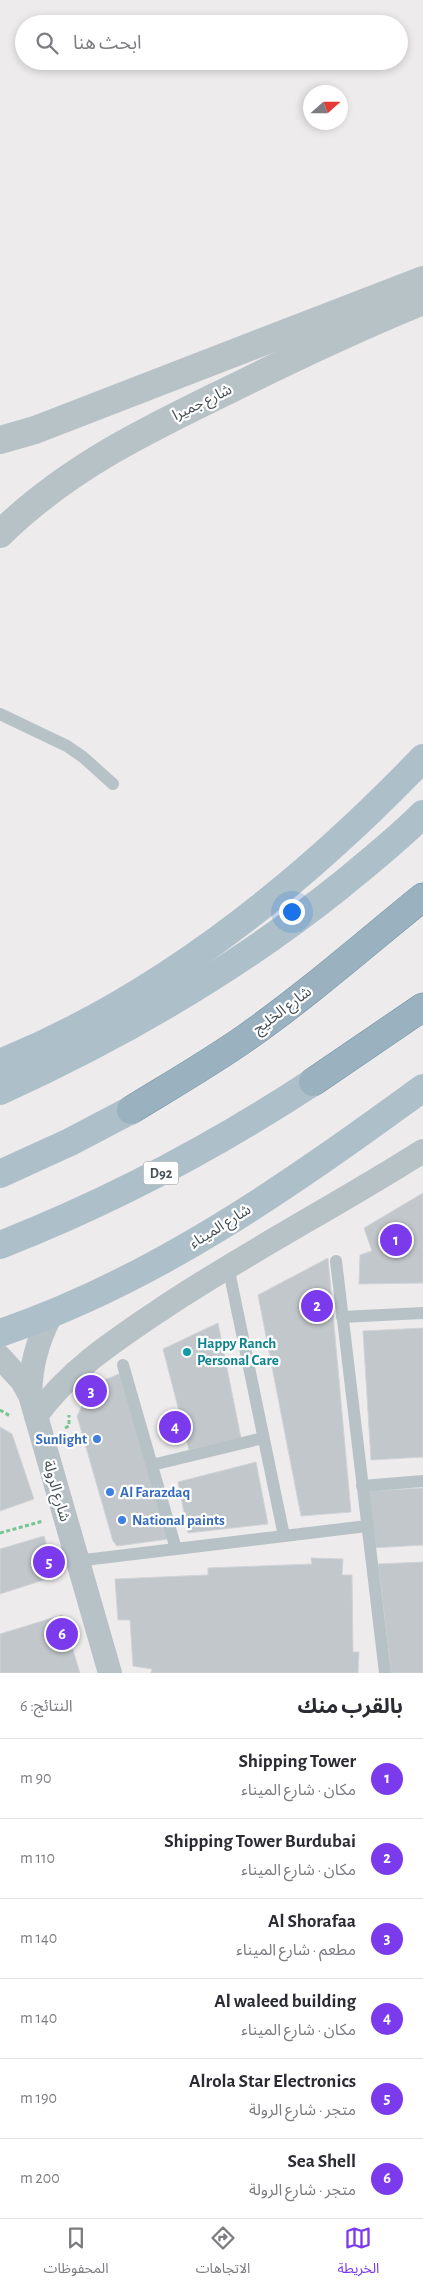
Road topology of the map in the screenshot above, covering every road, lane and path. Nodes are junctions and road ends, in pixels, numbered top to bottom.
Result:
1 (423, 280) edge
2 (423, 301) edge
3 (0, 440) edge
4 (0, 534) edge
5 (0, 714) edge
6 (423, 758) edge
7 (113, 784) dead end
8 (423, 814) edge
9 (423, 896) edge
10 (423, 1007) edge
11 (0, 1063) edge
12 (313, 1082) joint
13 (423, 1088) edge
14 (0, 1091) edge
15 (131, 1110) joint
16 (423, 1151) edge
17 (0, 1174) edge
18 (0, 1245) edge
19 (336, 1261) dead end
20 (228, 1266) junction
21 (423, 1313) edge
22 (51, 1315) junction
23 (342, 1317) junction
24 (0, 1333) edge
25 (0, 1357) edge
26 (123, 1365) dead end
27 (33, 1406) junction
28 (263, 1438) junction
29 (152, 1466) junction
30 (423, 1481) edge
31 (362, 1486) junction
32 (64, 1514) junction
33 (367, 1526) junction
34 (0, 1534) edge
35 (284, 1536) junction
36 (176, 1549) junction
37 (76, 1561) junction
38 (110, 1673) edge
39 (385, 1673) edge

1 - 3 street, شارع جميرا
2 - 4 street, شارع جميرا
5 - 7 lane
6 - 11 main road
8 - 14 main road
9 - 15 highway, شارع الخليج
10 - 12 highway
12 - 18 main road, D92
13 - 22 main road, شارع الميناء
15 - 17 main road
16 - 20 street
19 - 23 lane
20 - 27 street
20 - 28 lane
21 - 23 lane
22 - 24 main road, شارع الميناء
22 - 27 street, شارع الرولة
23 - 31 lane
25 - 27 street, شارع الرولة
26 - 29 lane
27 - 32 street, شارع الرولة
28 - 29 lane
28 - 35 lane
29 - 36 lane
30 - 31 lane
31 - 33 lane
32 - 34 path
32 - 37 street, شارع الرولة
33 - 35 lane
33 - 39 lane
35 - 36 lane
36 - 37 lane
37 - 38 street, شارع الرولة

